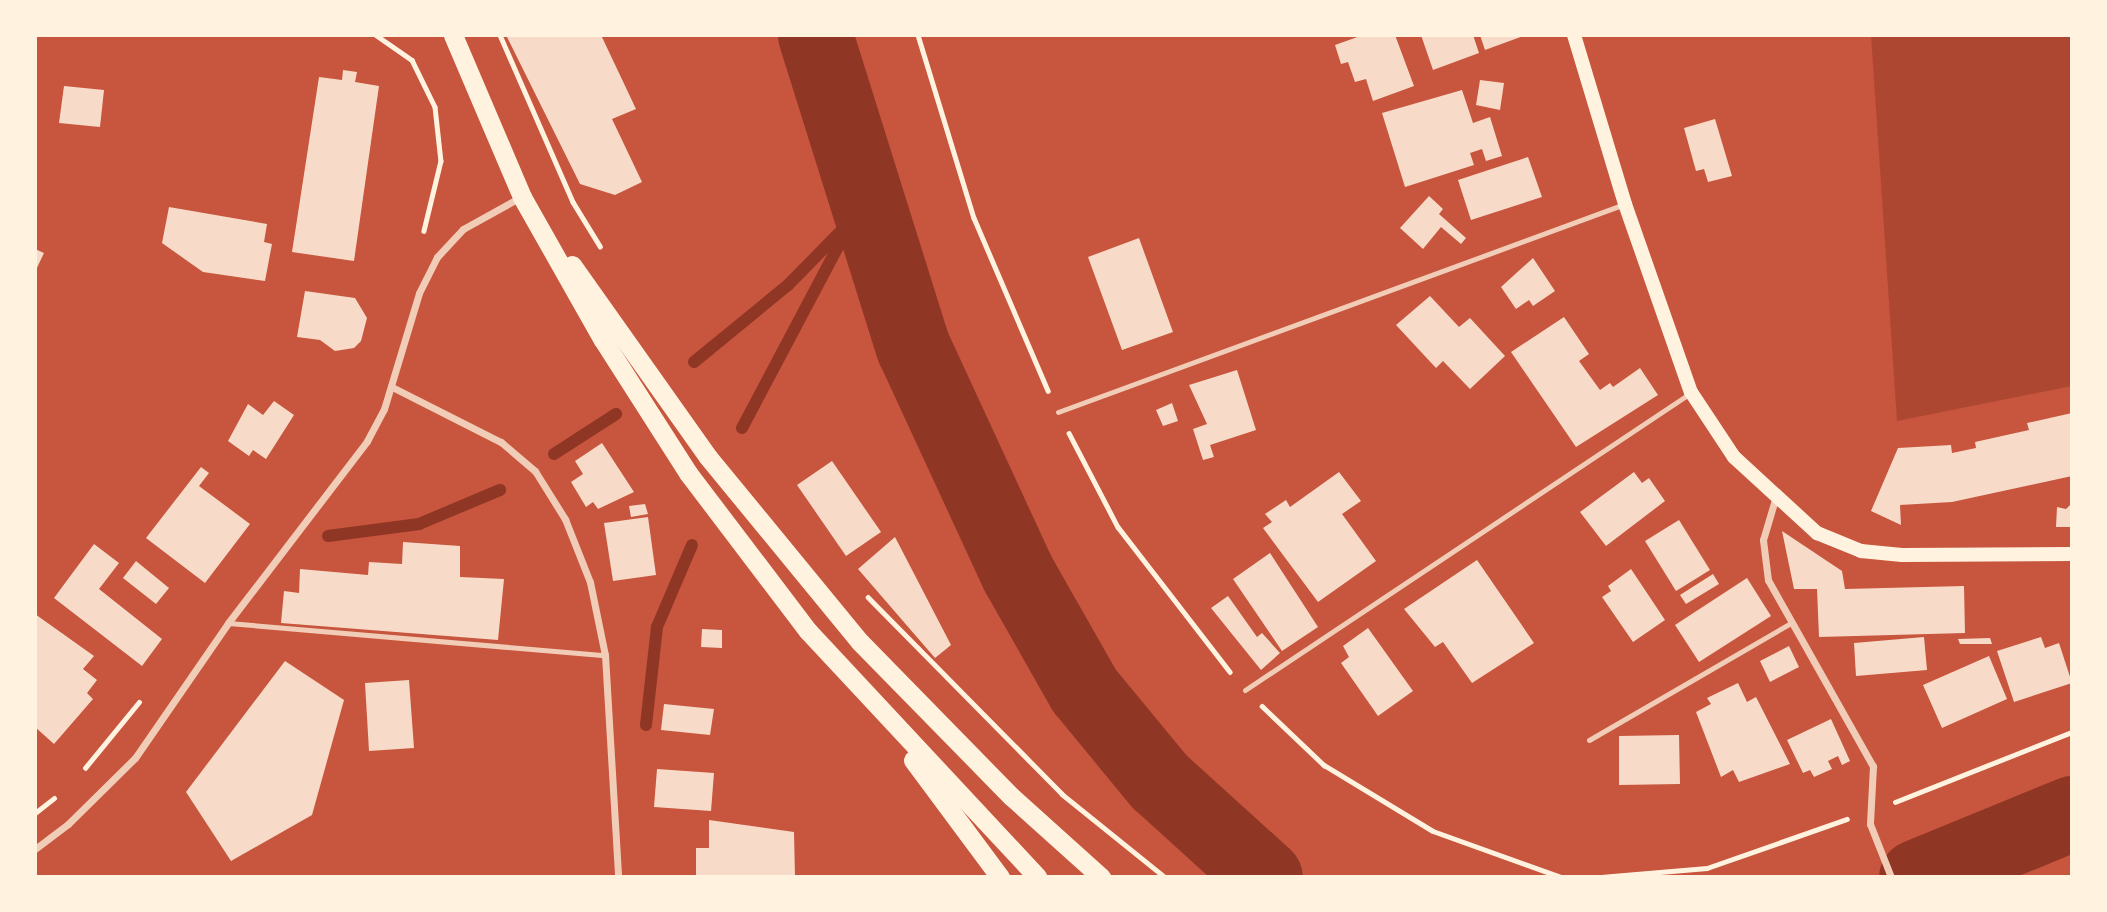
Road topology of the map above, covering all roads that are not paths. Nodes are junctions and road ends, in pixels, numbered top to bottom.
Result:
1 (453, 35) edge
2 (1574, 35) edge
3 (522, 197) junction
4 (1625, 204) junction
5 (392, 387) junction
6 (1691, 392) junction
7 (1058, 412) road end
8 (1776, 496) junction
9 (2072, 554) edge
10 (228, 623) junction
11 (1789, 624) junction
12 (605, 655) junction
13 (1245, 690) road end
14 (878, 708) junction
15 (1589, 740) dead end
16 (35, 849) edge
17 (618, 877) edge
18 (1000, 877) edge
19 (1037, 877) edge
20 (1101, 877) edge
21 (1891, 877) edge

1 - 3 highway
2 - 4 main road
3 - 5 street
3 - 14 highway
3 - 20 highway
4 - 6 main road
4 - 7 lane
5 - 10 street
5 - 12 street
6 - 8 main road
6 - 13 lane
8 - 9 main road
8 - 11 street
10 - 12 lane
10 - 16 street
11 - 15 lane
11 - 21 street
12 - 17 street
14 - 18 highway
14 - 19 highway

